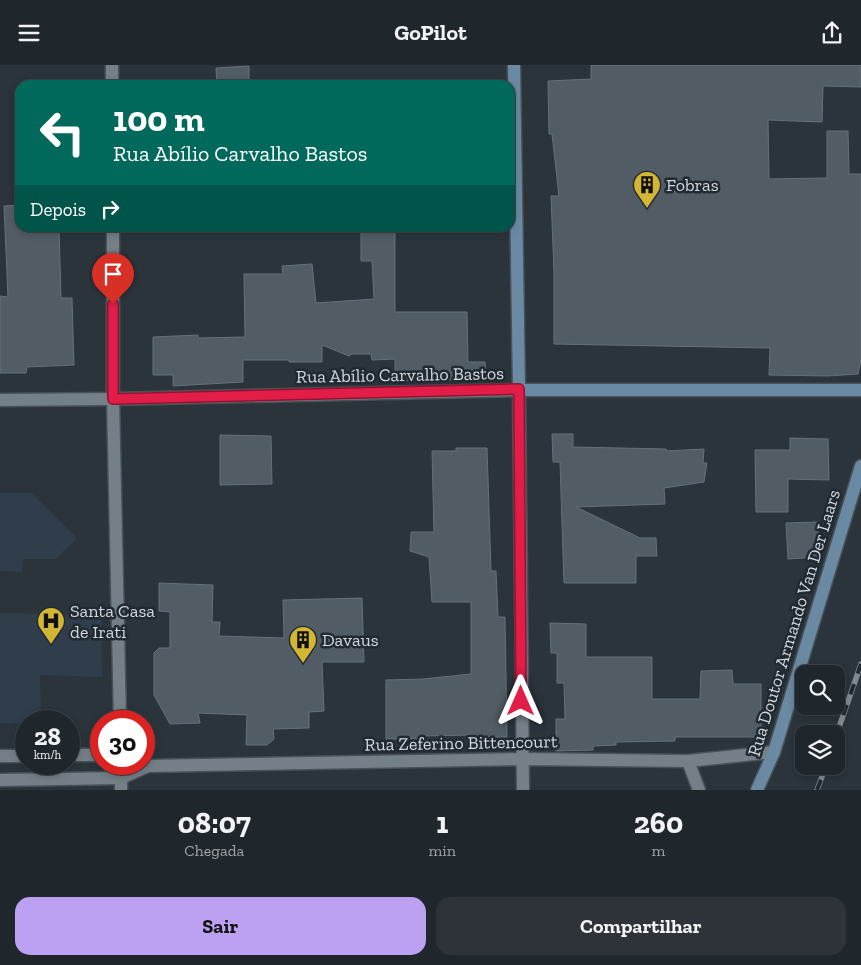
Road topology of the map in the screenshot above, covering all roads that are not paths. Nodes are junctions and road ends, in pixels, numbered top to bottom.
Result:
1 (112, 65) edge
2 (514, 65) edge
3 (112, 80) edge
4 (514, 80) edge
5 (515, 130) edge
6 (112, 232) edge
7 (519, 389) junction
8 (861, 390) edge
9 (113, 399) junction
10 (0, 400) edge
11 (861, 466) edge
12 (120, 710) edge
13 (774, 752) junction
14 (0, 756) edge
15 (15, 756) edge
16 (522, 759) junction
17 (688, 761) junction
18 (155, 765) edge
19 (132, 775) edge
20 (0, 779) edge
21 (121, 784) edge
22 (523, 790) edge
23 (699, 790) edge
24 (757, 790) edge

1 - 3 street
2 - 4 main road
5 - 7 main road
6 - 9 street
7 - 8 main road, Rua Abílio Carvalho Bastos
7 - 9 street, Rua Abílio Carvalho Bastos
7 - 16 street
9 - 10 street, Rua Abílio Carvalho Bastos
9 - 12 street
11 - 13 main road, Rua Doutor Armando Van Der Laars
13 - 17 street, Rua Zeferino Bittencourt
13 - 24 main road, Rua Doutor Armando Van Der Laars
14 - 15 street
16 - 17 street, Rua Zeferino Bittencourt
16 - 18 street, Rua Zeferino Bittencourt
16 - 22 street
17 - 23 street
19 - 21 street, Rua Zeferino Bittencourt
20 - 21 street, Rua Zeferino Bittencourt

